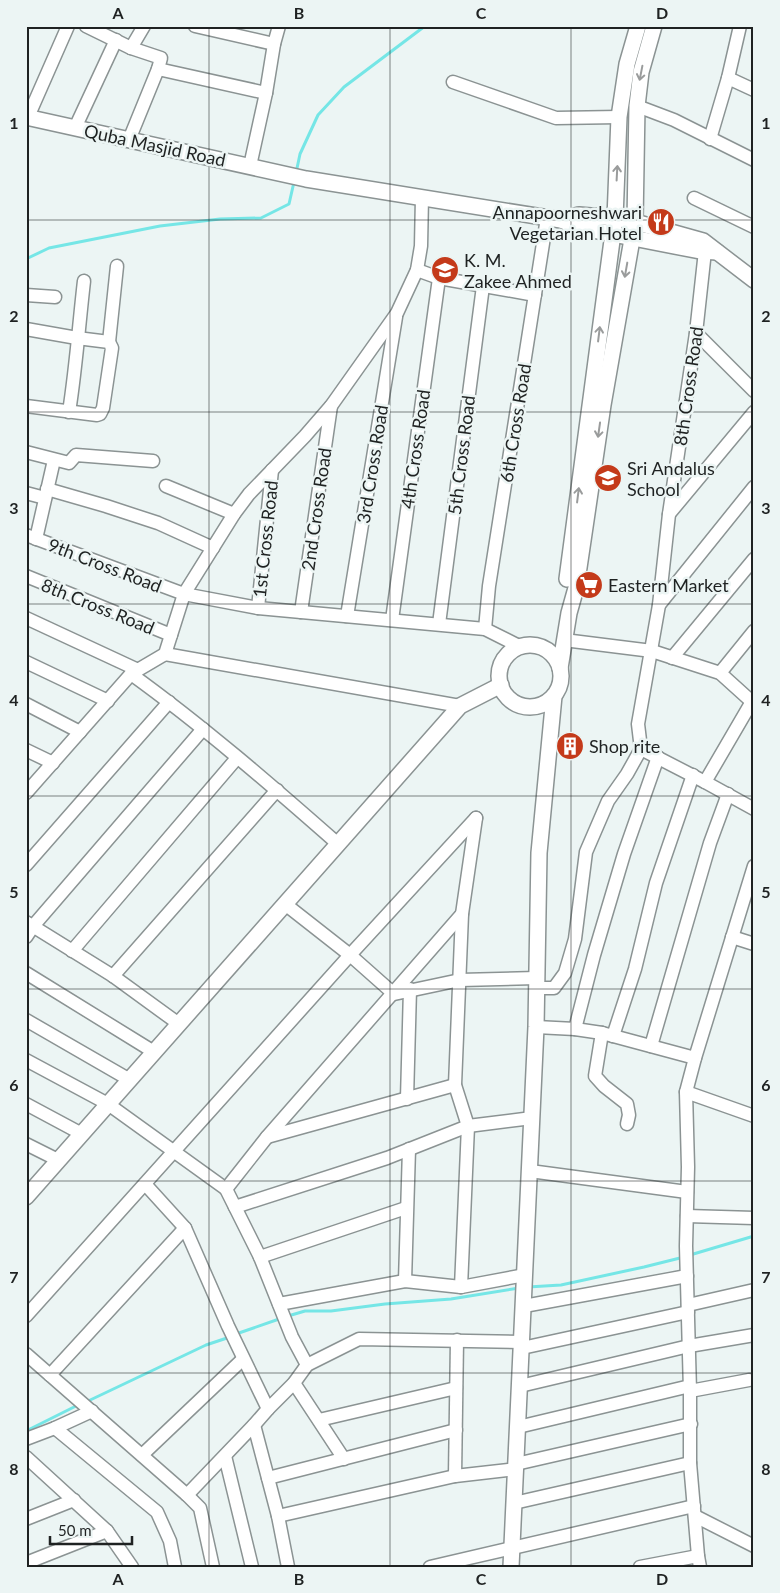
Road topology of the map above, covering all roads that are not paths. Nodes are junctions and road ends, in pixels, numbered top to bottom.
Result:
1 (68, 26) edge
2 (86, 26) edge
3 (144, 26) edge
4 (195, 26) edge
5 (279, 26) edge
6 (638, 26) edge
7 (654, 26) edge
8 (740, 26) edge
9 (224, 29) edge
10 (116, 40) junction
11 (274, 44) junction
12 (131, 48) junction
13 (158, 69) junction
14 (728, 78) junction
15 (454, 82) dead end
16 (754, 90) edge
17 (266, 93) junction
18 (637, 106) junction
19 (27, 117) edge
20 (619, 117) junction
21 (76, 128) junction
22 (710, 139) junction
23 (129, 140) junction
24 (754, 160) edge
25 (250, 166) junction
26 (422, 197) junction
27 (694, 198) dead end
28 (614, 218) junction
29 (554, 219) junction
30 (634, 222) junction
31 (754, 227) edge
32 (612, 234) junction
33 (632, 237) junction
34 (711, 252) junction
35 (117, 266) dead end
36 (417, 270) junction
37 (439, 278) junction
38 (754, 280) edge
39 (84, 281) dead end
40 (483, 286) junction
41 (26, 294) edge
42 (535, 295) junction
43 (55, 297) dead end
44 (397, 313) junction
45 (26, 329) edge
46 (696, 333) junction
47 (77, 338) junction
48 (109, 342) junction
49 (754, 391) edge
50 (26, 406) edge
51 (331, 406) junction
52 (70, 412) junction
53 (754, 412) edge
54 (26, 452) edge
55 (54, 460) junction
56 (153, 461) dead end
57 (272, 470) junction
58 (166, 486) dead end
59 (754, 487) edge
60 (26, 493) edge
61 (46, 494) junction
62 (234, 514) junction
63 (669, 514) junction
64 (31, 537) edge
65 (213, 548) junction
66 (754, 558) edge
67 (26, 576) edge
68 (184, 594) junction
69 (659, 606) junction
70 (258, 608) junction
71 (301, 612) junction
72 (568, 613) junction
73 (347, 616) junction
74 (26, 618) edge
75 (392, 620) junction
76 (439, 624) junction
77 (484, 629) junction
78 (754, 631) edge
79 (171, 635) junction
80 (564, 640) junction
81 (521, 647) junction
82 (652, 652) junction
83 (165, 654) junction
84 (672, 658) junction
85 (26, 662) edge
86 (560, 668) junction
87 (134, 672) junction
88 (720, 673) junction
89 (501, 684) junction
90 (554, 696) junction
91 (752, 699) edge
92 (108, 701) junction
93 (169, 702) junction
94 (26, 704) edge
95 (460, 706) junction
96 (203, 729) junction
97 (80, 732) junction
98 (641, 749) junction
99 (26, 750) edge
100 (658, 757) junction
101 (237, 758) junction
102 (53, 763) junction
103 (693, 775) junction
104 (705, 782) junction
105 (277, 790) junction
106 (27, 792) edge
107 (728, 794) junction
108 (754, 809) edge
109 (338, 844) junction
110 (26, 865) edge
111 (754, 866) edge
112 (285, 904) junction
113 (462, 914) junction
114 (30, 923) edge
115 (26, 936) edge
116 (732, 937) junction
117 (754, 944) edge
118 (72, 951) junction
119 (350, 955) junction
120 (26, 973) edge
121 (113, 976) junction
122 (460, 980) junction
123 (536, 983) junction
124 (410, 989) junction
125 (394, 994) junction
126 (26, 1020) edge
127 (179, 1024) junction
128 (536, 1027) junction
129 (575, 1029) junction
130 (608, 1034) junction
131 (651, 1046) junction
132 (154, 1052) junction
133 (695, 1058) junction
134 (26, 1060) edge
135 (130, 1080) junction
136 (455, 1086) junction
137 (686, 1092) junction
138 (407, 1099) junction
139 (26, 1104) edge
140 (108, 1104) junction
141 (754, 1116) edge
142 (532, 1118) junction
143 (627, 1124) dead end
144 (468, 1126) junction
145 (82, 1134) junction
146 (267, 1137) junction
147 (26, 1144) edge
148 (410, 1149) junction
149 (174, 1151) junction
150 (58, 1160) junction
151 (530, 1171) junction
152 (31, 1183) edge
153 (145, 1184) junction
154 (226, 1189) junction
155 (687, 1192) junction
156 (26, 1196) edge
157 (235, 1208) junction
158 (406, 1208) junction
159 (687, 1216) junction
160 (754, 1218) edge
161 (185, 1228) junction
162 (260, 1256) junction
163 (687, 1273) junction
164 (525, 1277) junction
165 (404, 1281) junction
166 (461, 1287) junction
167 (754, 1290) edge
168 (524, 1303) junction
169 (279, 1304) junction
170 (688, 1309) junction
171 (26, 1316) edge
172 (754, 1335) edge
173 (457, 1340) junction
174 (522, 1345) junction
175 (689, 1346) junction
176 (26, 1354) edge
177 (241, 1354) junction
178 (307, 1365) junction
179 (50, 1375) junction
180 (749, 1380) dead end
181 (294, 1384) junction
182 (520, 1386) junction
183 (456, 1388) junction
184 (690, 1389) junction
185 (89, 1409) junction
186 (268, 1409) junction
187 (319, 1420) junction
188 (690, 1424) junction
189 (254, 1425) junction
190 (518, 1427) junction
191 (55, 1428) junction
192 (456, 1430) junction
193 (26, 1439) edge
194 (142, 1456) junction
195 (225, 1456) junction
196 (26, 1457) edge
197 (344, 1458) junction
198 (690, 1463) junction
199 (516, 1467) junction
200 (455, 1476) junction
201 (268, 1478) junction
202 (187, 1495) junction
203 (74, 1500) junction
204 (514, 1503) junction
205 (694, 1511) junction
206 (278, 1516) junction
207 (26, 1519) edge
208 (107, 1531) junction
209 (753, 1542) edge
210 (512, 1548) junction
211 (699, 1561) edge
212 (26, 1563) edge
213 (132, 1567) edge
214 (175, 1567) edge
215 (213, 1567) edge
216 (252, 1567) edge
217 (288, 1567) edge
218 (430, 1567) edge
219 (511, 1567) edge
220 (640, 1567) edge

1 - 19 street
2 - 10 street
3 - 12 street
4 - 9 street
5 - 11 street
6 - 20 street
7 -> 18 street
8 - 14 street
9 - 11 street
10 - 12 street
10 - 21 street
11 - 17 street
12 - 13 street
13 - 17 street
13 - 23 street
14 - 16 street
14 - 22 street
15 - 20 street
17 - 25 street
18 - 22 street
18 - 30 street
19 - 21 street, Quba Masjid Road
28 -> 20 street
21 - 23 street, Quba Masjid Road
22 - 24 street
23 - 25 street, Quba Masjid Road
25 - 26 street, Quba Masjid Road
26 - 29 street
26 - 36 street
27 - 31 street
28 - 29 street
28 - 30 street
28 - 32 street
29 - 32 street
29 - 42 street, 6th Cross Road
30 - 33 street
30 - 34 street
32 - 33 street
72 -> 32 street
33 - 34 street
33 -> 72 street
34 - 38 street
34 - 46 street, 8th Cross Road
35 - 48 street
36 - 37 street
36 - 44 street
37 - 40 street
37 - 75 street, 4th Cross Road
39 - 47 street
40 - 42 street
40 - 76 street, 5th Cross Road
41 - 43 street
42 - 77 street, 6th Cross Road
44 - 51 street
44 - 73 street, 3rd Cross Road
45 - 47 street
46 - 49 street
46 - 63 street, 8th Cross Road
47 - 48 street
47 - 52 street
48 - 52 street
50 - 52 street
51 - 57 street
51 - 71 street, 2nd Cross Road
53 - 63 street
54 - 55 street
55 - 56 street
55 - 61 street
57 - 62 street
57 - 70 street, 1st Cross Road
58 - 62 street
59 - 69 street
60 - 61 street
61 - 64 street
61 - 65 street
62 - 65 street
63 - 69 street, 8th Cross Road
64 - 68 street, 9th Cross Road
65 - 68 street
66 - 84 street
67 - 79 street, 8th Cross Road
68 - 70 street, 9th Cross Road
68 - 79 street
69 - 82 street, 8th Cross Road
70 - 71 street, 9th Cross Road
71 - 73 street, 9th Cross Road
72 - 80 street
73 - 75 street, 9th Cross Road
74 - 87 street
75 - 76 street, 9th Cross Road
76 - 77 street, 9th Cross Road
77 - 81 street, 9th Cross Road
78 - 88 street
79 - 83 street
80 - 82 street
80 - 86 street
81 - 86 street
81 - 89 street
82 - 84 street
82 - 98 street, 8th Cross Road
83 - 87 street
83 - 95 street
84 - 88 street
85 - 92 street
86 - 90 street
87 - 92 street
87 - 93 street
88 - 91 street
89 - 90 street
89 - 95 street
90 - 123 street
91 - 104 street
92 - 97 street
93 - 96 street
93 - 110 street
94 - 97 street
95 - 109 street
96 - 101 street
96 - 114 street
97 - 102 street
98 - 100 street
98 - 123 street
99 - 102 street
100 - 103 street
100 - 129 street
101 - 105 street
101 - 118 street
102 - 106 street
103 - 104 street
103 - 130 street
104 - 107 street
105 - 109 street
105 - 121 street
107 - 108 street
107 - 131 street
109 - 112 street
111 - 116 street
112 - 119 street
112 - 127 street
113 - 119 street
113 - 122 street
113 - 125 street
114 - 115 street
114 - 118 street
116 - 117 street
116 - 133 street
118 - 121 street
119 - 125 street
119 - 149 street
120 - 132 street
121 - 127 street
122 - 123 street
122 - 124 street
122 - 136 street
123 - 128 street
124 - 125 street
124 - 138 street
125 - 146 street
126 - 135 street
127 - 132 street
128 - 129 street
128 - 142 street
129 - 130 street
130 - 131 street
130 - 143 street
131 - 133 street
132 - 135 street
133 - 137 street
134 - 140 street
135 - 140 street
136 - 138 street
136 - 144 street
137 - 141 street
137 - 155 street
138 - 146 street
139 - 145 street
140 - 145 street
140 - 149 street
142 - 144 street
142 - 151 street
144 - 148 street
144 - 166 street
145 - 150 street
146 - 154 street
147 - 150 street
148 - 157 street
148 - 158 street
149 - 153 street
149 - 154 street
150 - 152 street
151 - 155 street
151 - 164 street
152 - 156 street
153 - 161 street
153 - 171 street
154 - 157 street
155 - 159 street
157 - 162 street
158 - 162 street
158 - 165 street
159 - 160 street
159 - 163 street
161 - 177 street
161 - 179 street
162 - 169 street
163 - 168 street
163 - 170 street
164 - 166 street
164 - 168 street
165 - 166 street
165 - 169 street
167 - 170 street
168 - 174 street
169 - 178 street
170 - 174 street
170 - 175 street
172 - 175 street
173 - 174 street
173 - 178 street
173 - 183 street
174 - 182 street
175 - 182 street
175 - 184 street
176 - 179 street
177 - 186 street
177 - 194 street
178 - 181 street
179 - 185 street
180 - 184 street
181 - 186 street
181 - 187 street
182 - 190 street
183 - 187 street
183 - 192 street
184 - 188 street
184 - 190 street
185 - 191 street
185 - 194 street
186 - 189 street
187 - 197 street
188 - 198 street
188 - 199 street
189 - 195 street
189 - 201 street
190 - 199 street
191 - 193 street
191 - 214 street
192 - 197 street
192 - 200 street
194 - 202 street
195 - 202 street
195 - 216 street
196 - 203 street
197 - 201 street
198 - 204 street
198 - 205 street
199 - 200 street
199 - 204 street
200 - 206 street
201 - 206 street
202 - 215 street
203 - 207 street
203 - 208 street
204 - 210 street
205 - 209 street
205 - 210 street
205 - 211 street
206 - 217 street
208 - 212 street
208 - 213 street
210 - 218 street
210 - 219 street
211 - 220 street

